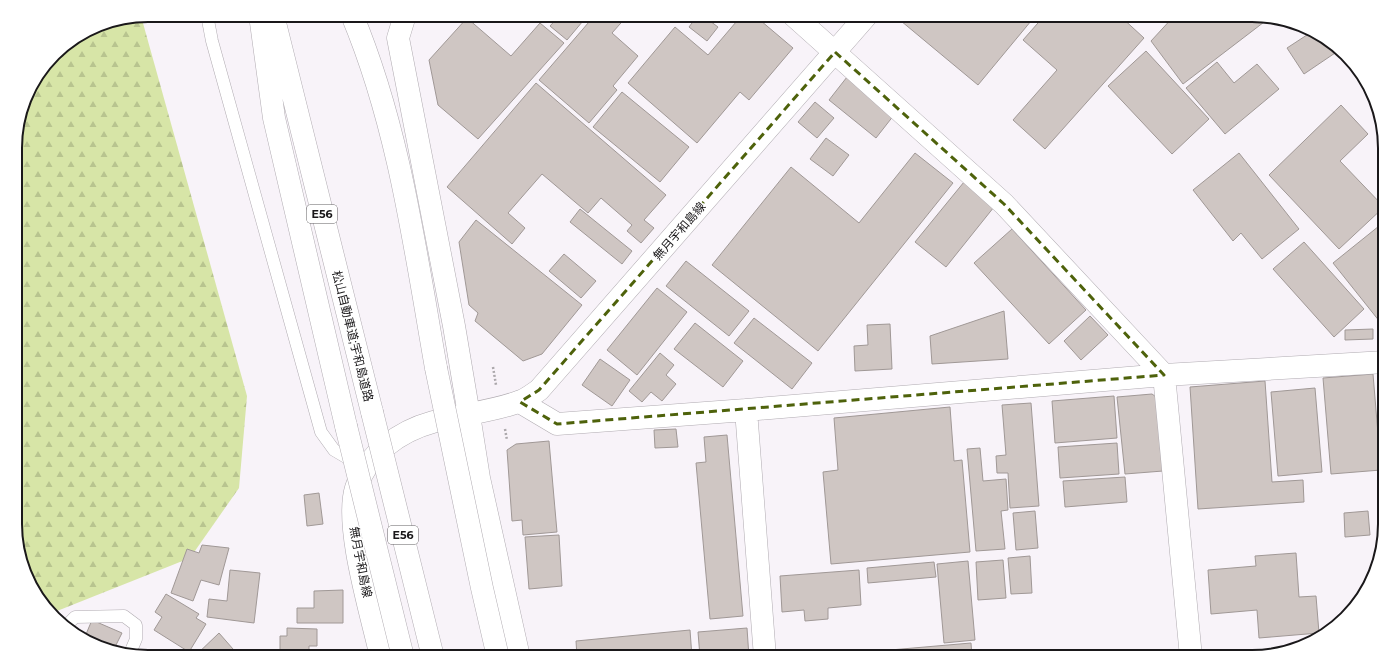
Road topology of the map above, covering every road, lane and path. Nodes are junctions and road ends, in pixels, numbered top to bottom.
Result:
1 (208, 22) edge
2 (261, 22) edge
3 (275, 22) edge
4 (355, 22) edge
5 (403, 22) edge
6 (801, 22) edge
7 (861, 22) edge
8 (835, 52) junction
9 (1378, 362) edge
10 (1164, 375) junction
11 (520, 402) junction
12 (746, 410) junction
13 (469, 415) junction
14 (365, 469) junction
15 (70, 622) edge
16 (132, 649) edge
17 (379, 650) edge
18 (401, 650) edge
19 (431, 650) edge
20 (496, 650) edge
21 (517, 650) edge
22 (764, 650) edge
23 (1190, 650) edge

1 - 14 lane
2 - 18 main road, bridge
3 - 19 main road, 松山自動車道;宇和島道路 / E56, bridge
4 - 20 main road, bridge
5 - 13 main road
6 - 8 main road
7 - 8 main road, 無月宇和島線
8 - 10 main road
8 - 11 main road, 無月宇和島線
9 - 10 main road
10 - 12 main road
10 - 23 main road
11 - 12 main road
11 - 13 main road, 無月宇和島線
12 - 22 main road
13 - 14 main road, 無月宇和島線
13 - 21 main road
14 - 17 main road, 無月宇和島線
15 - 16 lane

